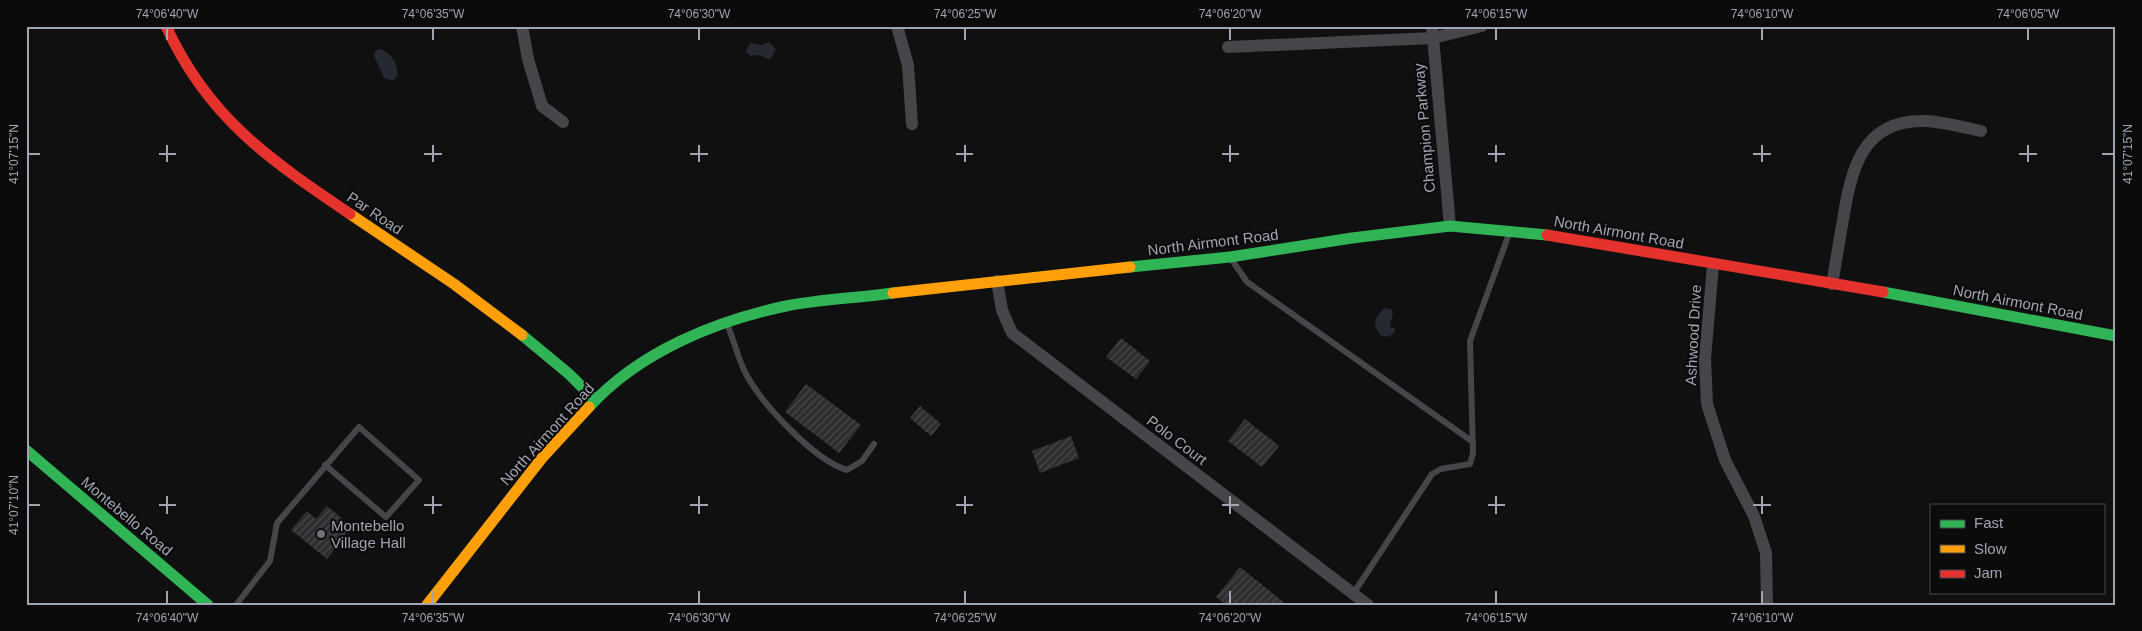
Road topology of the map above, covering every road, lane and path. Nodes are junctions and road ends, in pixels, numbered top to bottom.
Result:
1 (166, 26) edge
2 (522, 26) edge
3 (897, 26) edge
4 (1482, 26) edge
5 (1432, 32) edge
6 (1228, 46) dead end
7 (563, 122) dead end
8 (912, 124) dead end
9 (1981, 131) dead end
10 (1450, 226) junction
11 (1511, 230) junction
12 (1230, 257) junction
13 (1713, 265) junction
14 (997, 281) junction
15 (1832, 284) junction
16 (727, 323) junction
17 (2116, 336) edge
18 (595, 400) junction
19 (1473, 442) junction
20 (874, 444) dead end
21 (26, 450) edge
22 (325, 465) junction
23 (1353, 594) junction
24 (208, 605) edge
25 (236, 605) edge
26 (427, 605) edge
27 (1368, 605) edge
28 (1767, 605) edge

1 - 18 street, Par Road
2 - 7 street
3 - 8 street
4 - 5 street
5 - 6 street
5 - 10 street, Champion Parkway
9 - 15 street
10 - 11 street, North Airmont Road
10 - 12 street, North Airmont Road
11 - 13 street, North Airmont Road
11 - 19 lane
12 - 14 street, North Airmont Road
12 - 19 lane
13 - 15 street, North Airmont Road
13 - 28 street, Ashwood Drive
14 - 16 street, North Airmont Road
14 - 23 street, Polo Court
15 - 17 street, North Airmont Road
16 - 18 street, North Airmont Road
16 - 20 lane
18 - 26 street, North Airmont Road
19 - 23 lane
21 - 24 street, Montebello Road
22 - 22 lane
22 - 25 lane
23 - 27 street, Polo Court

